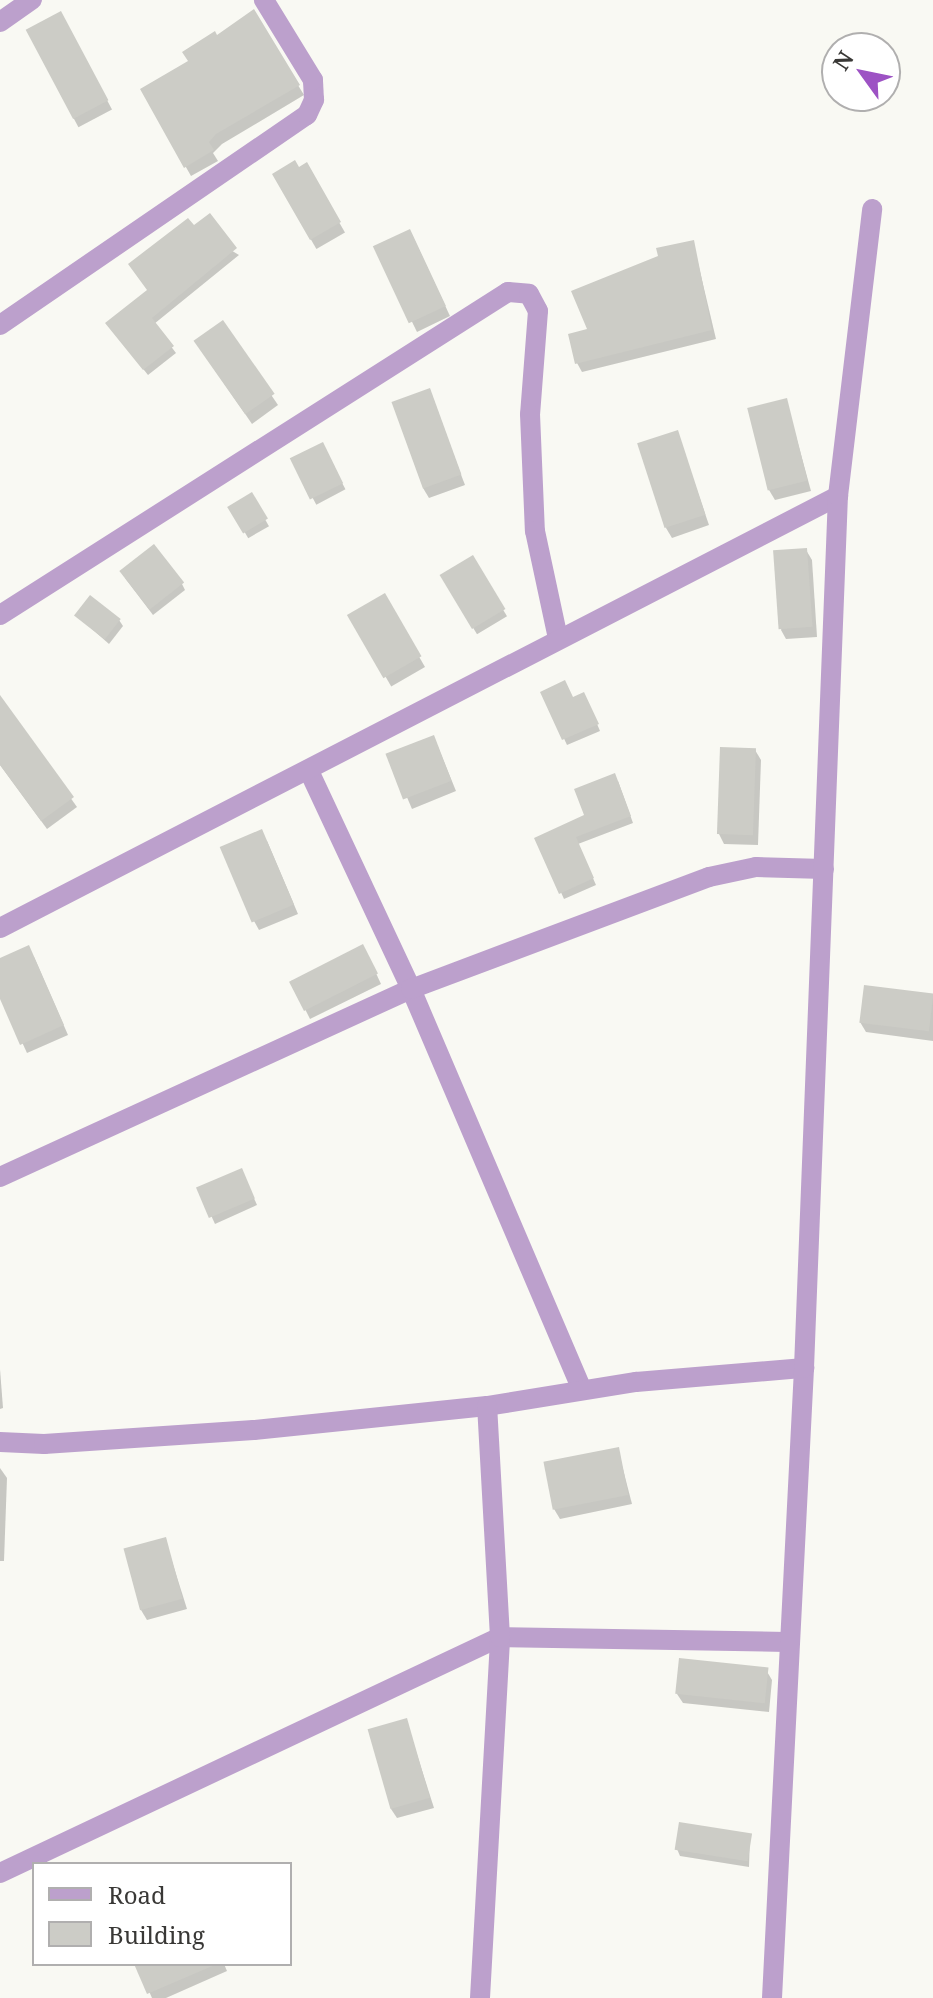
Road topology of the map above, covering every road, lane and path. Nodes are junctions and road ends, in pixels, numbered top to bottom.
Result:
1 (32, 0) edge
2 (264, 0) edge
3 (0, 22) edge
4 (872, 209) dead end
5 (0, 325) edge
6 (838, 496) junction
7 (0, 615) edge
8 (558, 638) junction
9 (309, 771) junction
10 (824, 869) junction
11 (0, 928) edge
12 (411, 989) junction
13 (0, 1177) edge
14 (804, 1368) junction
15 (582, 1390) junction
16 (487, 1406) junction
17 (0, 1442) edge
18 (500, 1637) junction
19 (787, 1642) junction
20 (0, 1873) edge
21 (480, 1998) edge
22 (772, 1998) edge

1 - 3 street
2 - 5 street
4 - 6 street
6 - 8 street
6 - 10 street
7 - 8 street
8 - 9 street
9 - 11 street
9 - 12 street
10 - 12 street
10 - 14 street
12 - 13 street
12 - 15 street
14 - 15 street
14 - 19 street
15 - 16 street
16 - 17 street
16 - 18 street
18 - 19 street
18 - 20 street
18 - 21 street
19 - 22 street

